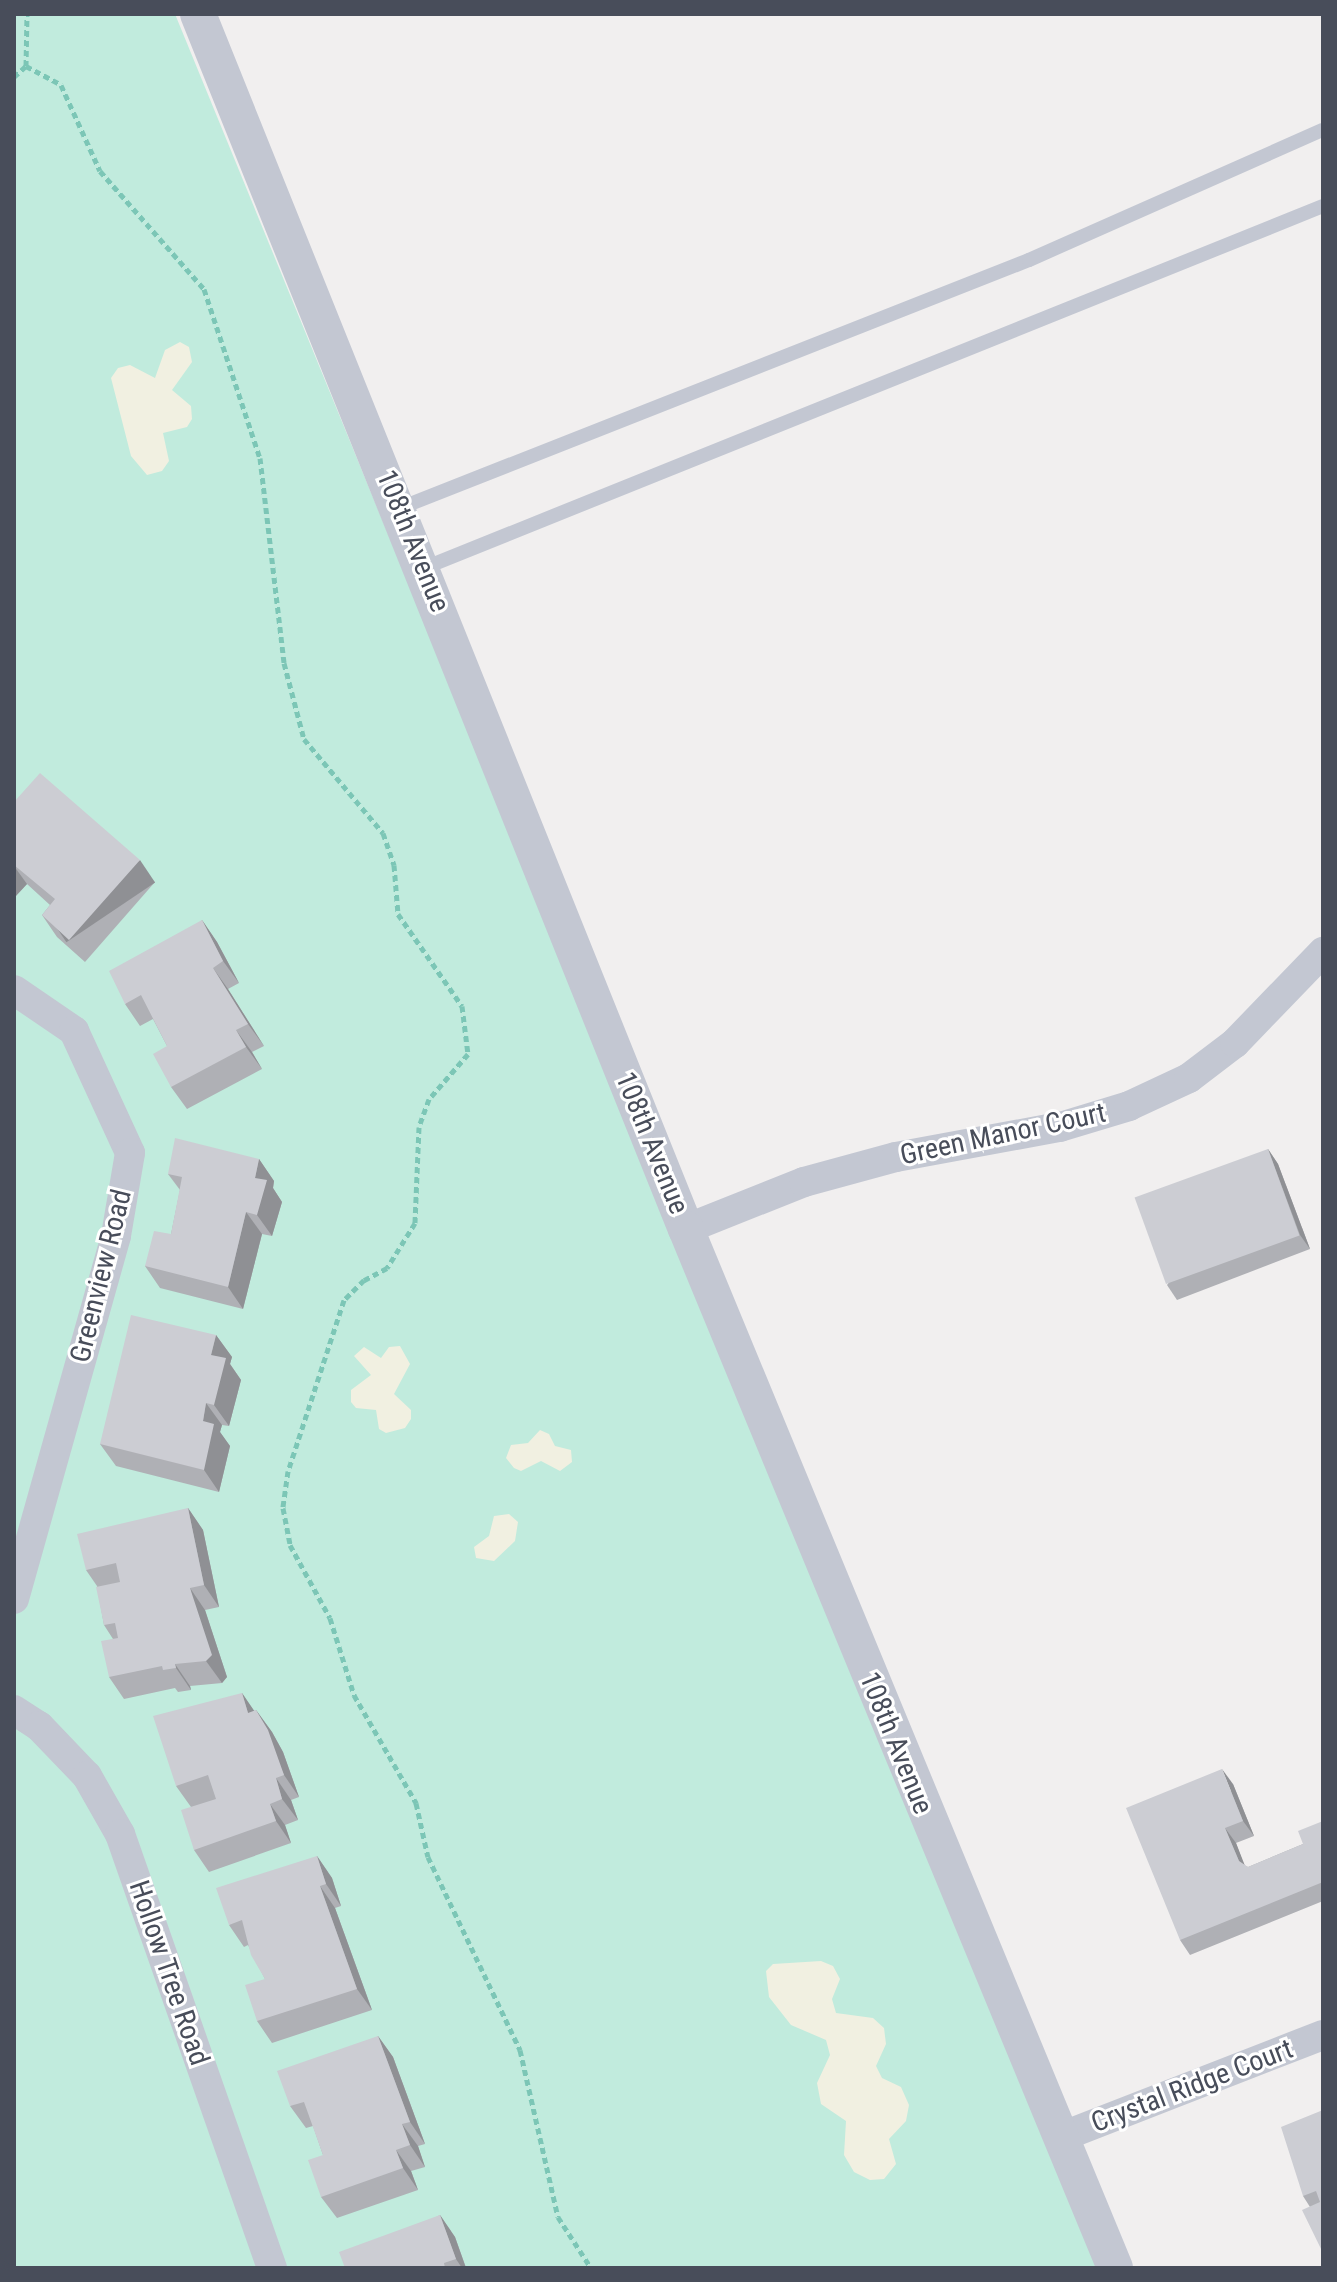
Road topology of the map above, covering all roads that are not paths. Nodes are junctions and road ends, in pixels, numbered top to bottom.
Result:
1 (198, 14) edge
2 (1323, 130) edge
3 (1323, 206) edge
4 (400, 508) junction
5 (424, 568) junction
6 (1323, 952) edge
7 (14, 990) edge
8 (686, 1229) junction
9 (14, 1599) edge
10 (14, 1710) edge
11 (1323, 2035) edge
12 (1061, 2137) junction
13 (272, 2268) edge
14 (1115, 2268) edge

1 - 4 street, 108th Avenue
2 - 4 lane
3 - 5 lane
4 - 5 street, 108th Avenue
5 - 8 street, 108th Avenue
6 - 8 street, Green Manor Court
7 - 9 street, Greenview Road
8 - 12 street, 108th Avenue
10 - 13 street, Hollow Tree Road
11 - 12 street, Crystal Ridge Court
12 - 14 street, 108th Avenue

